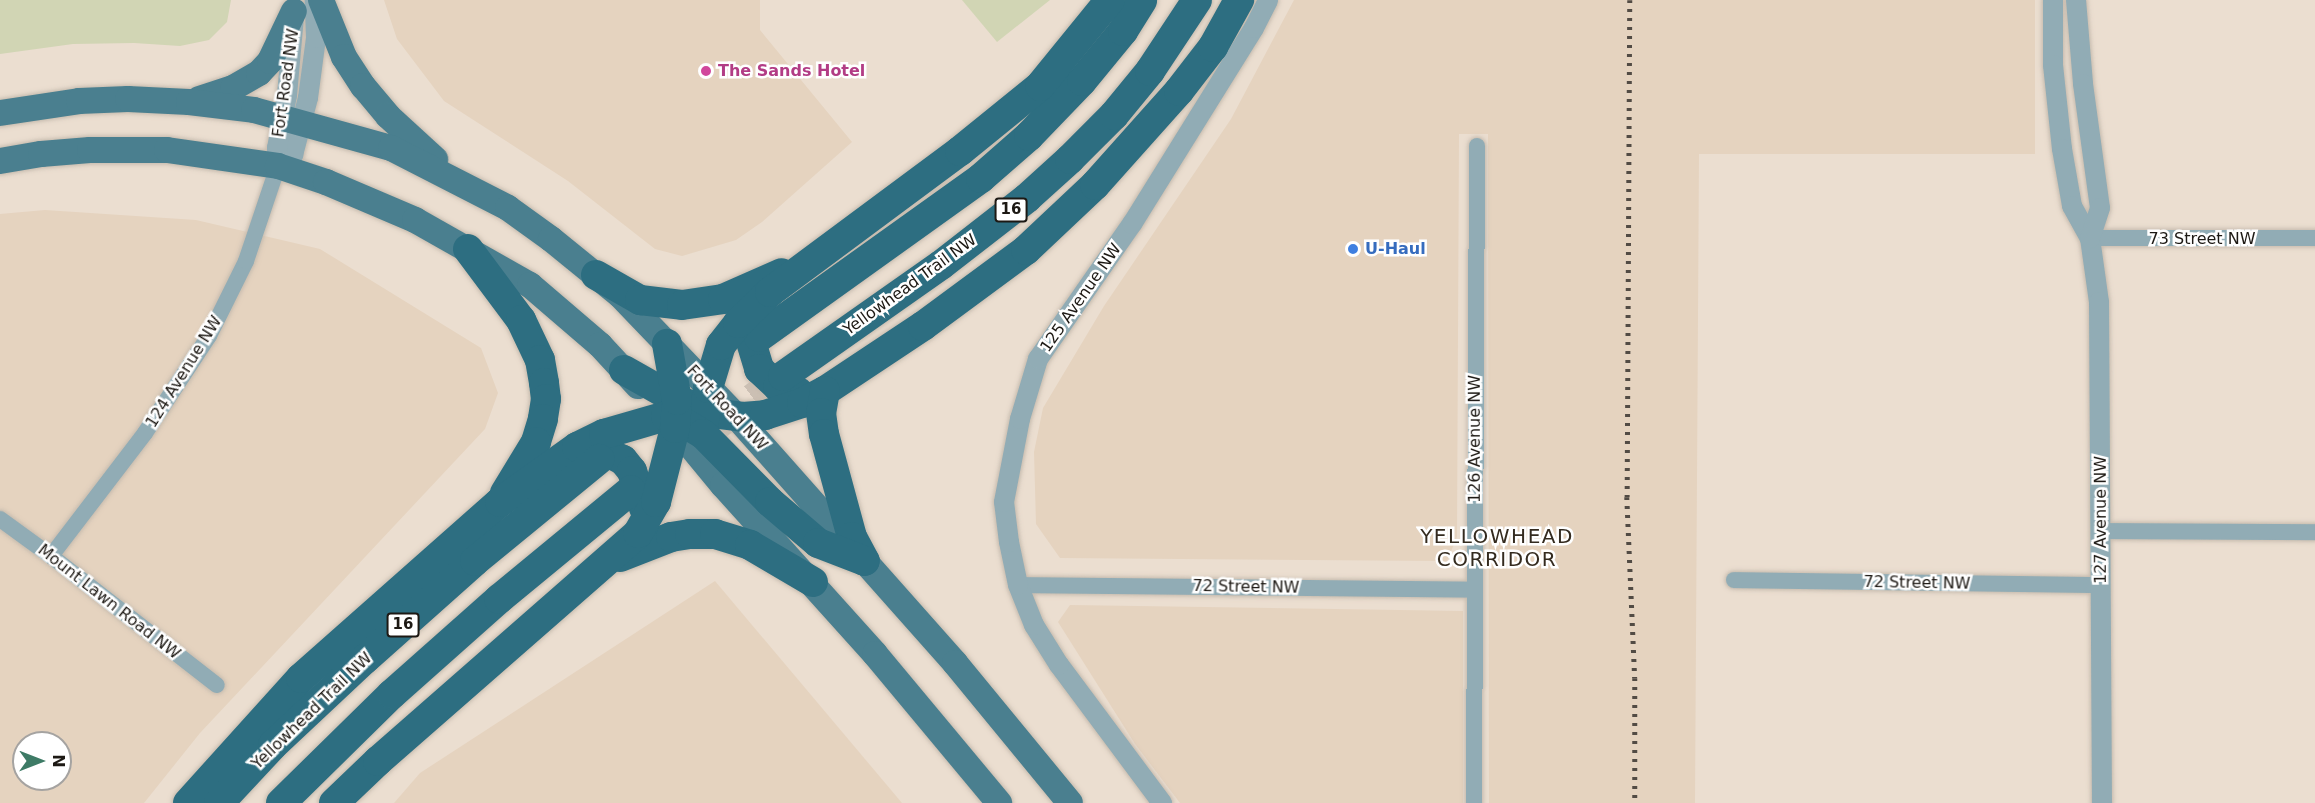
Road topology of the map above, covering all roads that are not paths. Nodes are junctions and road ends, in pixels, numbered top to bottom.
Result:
1 (321, 0) edge
2 (1110, 0) edge
3 (1142, 0) edge
4 (1197, 0) edge
5 (1239, 0) edge
6 (1268, 0) edge
7 (2053, 0) edge
8 (2076, 0) edge
9 (301, 4) edge
10 (189, 102) junction
11 (0, 113) edge
12 (292, 119) junction
13 (1477, 146) dead end
14 (0, 161) edge
15 (278, 166) junction
16 (457, 180) junction
17 (2090, 238) junction
18 (2315, 238) edge
19 (468, 249) junction
20 (814, 258) junction
21 (596, 274) junction
22 (770, 292) junction
23 (759, 337) dead end
24 (667, 344) joint
25 (624, 370) joint
26 (783, 376) tunnel mouth
27 (825, 392) junction
28 (687, 414) junction
29 (735, 415) junction
30 (588, 453) junction
31 (723, 485) joint
32 (631, 490) dead end
33 (500, 502) junction
34 (0, 519) edge
35 (647, 519) junction
36 (2101, 531) junction
37 (2315, 532) edge
38 (51, 556) junction
39 (865, 561) junction
40 (601, 566) junction
41 (1734, 580) dead end
42 (813, 582) junction
43 (1018, 585) junction
44 (2101, 585) junction
45 (1474, 590) junction
46 (217, 686) dead end
47 (188, 803) edge
48 (219, 803) edge
49 (281, 803) edge
50 (334, 803) edge
51 (999, 803) edge
52 (1070, 803) edge
53 (1162, 803) edge
54 (1474, 803) edge
55 (2102, 803) edge

1 - 16 main road
2 - 20 highway
3 - 23 highway, 16
4 - 26 highway, Yellowhead Trail NW / 16
5 - 27 highway
6 - 43 street, 125 Avenue NW
7 - 17 street, 127 Avenue NW
8 - 17 street, 127 Avenue NW
9 - 10 main road
9 - 12 street, Fort Road NW
10 - 11 main road
10 - 12 main road
12 - 15 street, Fort Road NW
12 - 16 main road, Fort Road NW
13 - 45 street, 126 Avenue NW
14 - 15 main road
15 - 19 main road
15 - 38 street, 124 Avenue NW
16 - 21 main road, Fort Road NW
17 - 18 street, 73 Street NW
17 - 36 street, 127 Avenue NW
19 - 25 main road
19 - 33 highway
20 - 21 highway
20 - 22 highway
21 - 24 main road, Fort Road NW
22 - 27 highway
22 - 28 highway
24 - 28 highway
25 - 28 highway
27 - 29 highway
27 - 39 highway
28 - 29 highway
28 - 30 highway
28 - 31 highway
28 - 35 highway
28 - 39 highway
29 - 39 main road, Fort Road NW
30 - 33 highway
30 - 35 highway
30 - 48 highway, Yellowhead Trail NW / 16
31 - 42 main road
32 - 49 highway, 16
33 - 47 highway
34 - 38 street, Mount Lawn Road NW
35 - 40 highway
36 - 37 street
36 - 44 street, 127 Avenue NW
38 - 46 street, Mount Lawn Road NW
39 - 52 main road, Fort Road NW
40 - 42 highway
40 - 50 highway
41 - 44 street, 72 Street NW
42 - 51 main road
43 - 45 street, 72 Street NW
43 - 53 street, 125 Avenue NW
44 - 55 street, 127 Avenue NW
45 - 54 street, 126 Avenue NW

